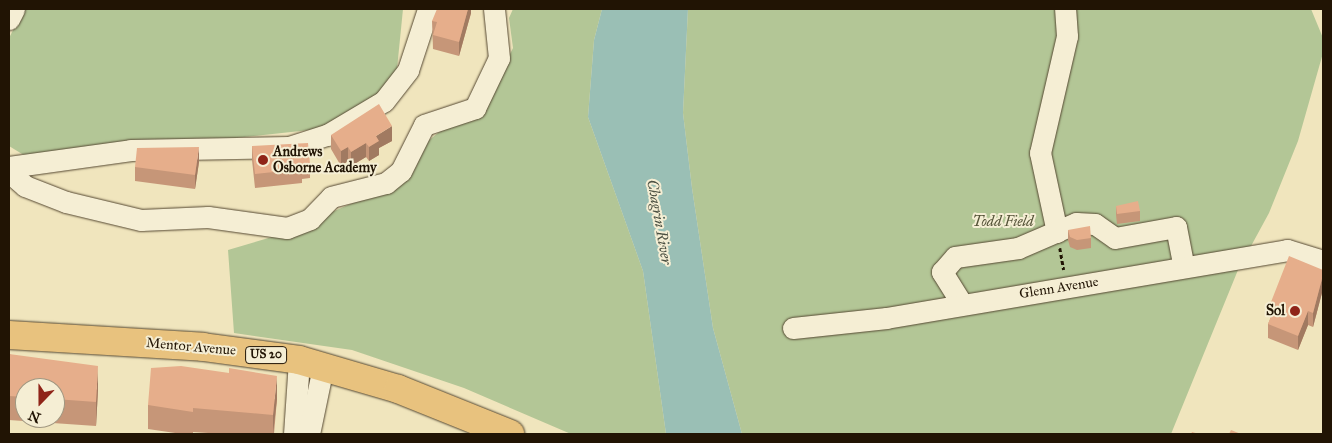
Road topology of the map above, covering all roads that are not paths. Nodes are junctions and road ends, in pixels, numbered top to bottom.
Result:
1 (14, 9) edge
2 (428, 9) edge
3 (494, 9) edge
4 (1065, 9) edge
5 (9, 19) edge
6 (9, 167) edge
7 (9, 172) edge
8 (1057, 232) junction
9 (1182, 258) dead end
10 (1323, 261) edge
11 (962, 304) junction
12 (793, 328) dead end
13 (9, 335) edge
14 (311, 364) junction
15 (294, 434) edge
16 (309, 434) edge
17 (510, 434) edge

1 - 5 street
2 - 6 street
3 - 7 street
4 - 8 street
8 - 9 street
8 - 11 street
10 - 11 street, Glenn Avenue
11 - 12 street, Glenn Avenue
13 - 14 main road, Mentor Avenue / US 20
14 - 15 street
14 - 16 street
14 - 17 main road, Mentor Avenue / US 20

